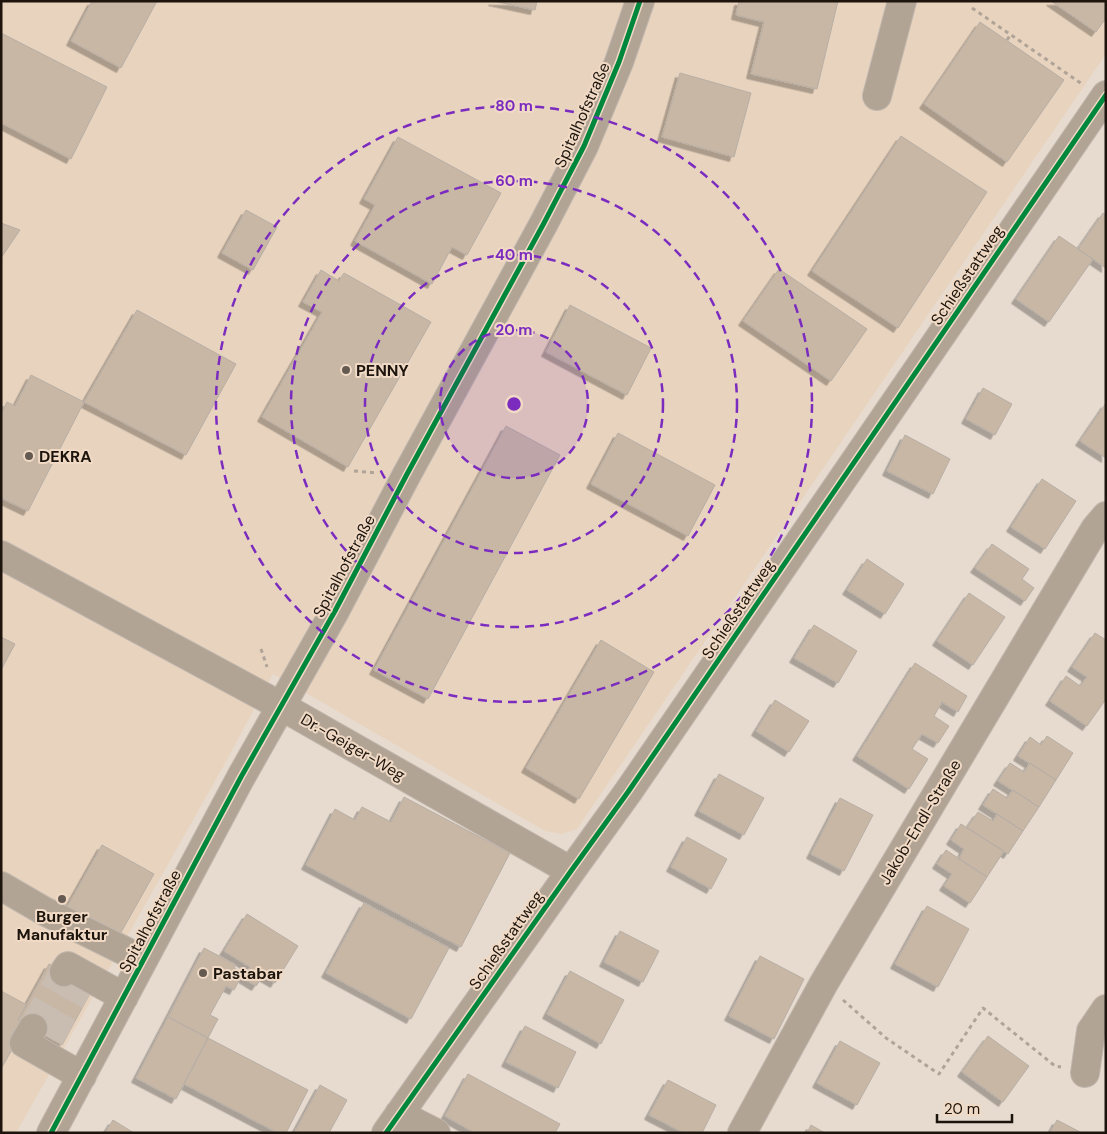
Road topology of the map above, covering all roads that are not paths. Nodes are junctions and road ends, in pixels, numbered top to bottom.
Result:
1 (640, 1) edge
2 (902, 1) edge
3 (877, 96) dead end
4 (1104, 97) edge
5 (1106, 516) edge
6 (1, 555) edge
7 (281, 706) junction
8 (571, 870) junction
9 (1, 886) edge
10 (143, 960) junction
11 (77, 976) dead end
12 (124, 997) junction
13 (1106, 1009) edge
14 (41, 1040) dead end
15 (1085, 1074) road end
16 (82, 1076) junction
17 (392, 1123) edge
18 (51, 1133) edge
19 (436, 1133) edge
20 (742, 1133) edge

1 - 7 street, Spitalhofstraße
2 - 3 street
4 - 8 street, Schießstattweg
5 - 20 street, Jakob-Endl-Straße
6 - 7 street, Dr.-Geiger-Weg
7 - 8 street, Dr.-Geiger-Weg
7 - 10 street, Spitalhofstraße
8 - 17 street, Schießstattweg
9 - 10 street
10 - 12 street, Spitalhofstraße
11 - 12 street
12 - 16 street, Spitalhofstraße
13 - 15 street
14 - 16 street
16 - 18 street, Spitalhofstraße
17 - 19 street

